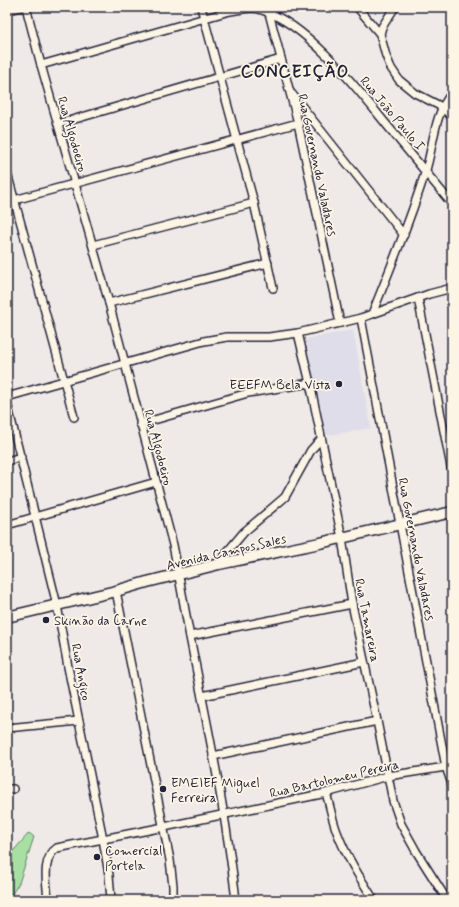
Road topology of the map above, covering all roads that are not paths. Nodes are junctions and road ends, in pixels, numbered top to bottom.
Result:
1 (22, 7) edge
2 (26, 7) edge
3 (200, 7) edge
4 (357, 7) edge
5 (395, 7) edge
6 (7, 10) edge
7 (269, 13) junction
8 (204, 18) junction
9 (380, 34) junction
10 (281, 59) junction
11 (41, 65) junction
12 (219, 77) junction
13 (290, 92) junction
14 (452, 93) edge
15 (442, 107) junction
16 (452, 117) edge
17 (298, 123) junction
18 (58, 124) junction
19 (236, 140) junction
20 (426, 172) junction
21 (7, 173) edge
22 (75, 184) junction
23 (15, 200) junction
24 (7, 202) edge
25 (254, 203) junction
26 (452, 204) edge
27 (404, 235) junction
28 (92, 245) junction
29 (268, 263) junction
30 (273, 288) dead end
31 (452, 288) edge
32 (418, 298) junction
33 (109, 303) junction
34 (372, 314) junction
35 (361, 318) junction
36 (340, 323) junction
37 (298, 333) junction
38 (124, 364) junction
39 (64, 380) junction
40 (310, 383) junction
41 (7, 397) edge
42 (7, 403) edge
43 (74, 417) dead end
44 (140, 424) junction
45 (321, 439) junction
46 (21, 457) junction
47 (7, 461) edge
48 (452, 472) edge
49 (156, 482) junction
50 (452, 512) edge
51 (36, 516) junction
52 (7, 524) edge
53 (400, 524) junction
54 (342, 538) junction
55 (219, 564) junction
56 (179, 575) junction
57 (116, 591) junction
58 (352, 604) junction
59 (57, 606) junction
60 (7, 617) edge
61 (190, 636) junction
62 (364, 662) junction
63 (202, 696) junction
64 (79, 721) junction
65 (377, 721) junction
66 (7, 728) edge
67 (213, 756) junction
68 (449, 767) edge
69 (388, 776) junction
70 (452, 784) edge
71 (326, 793) junction
72 (224, 814) junction
73 (164, 827) junction
74 (103, 840) junction
75 (48, 900) edge
76 (111, 900) edge
77 (173, 900) edge
78 (236, 900) edge
79 (374, 900) edge
80 (447, 900) edge

1 - 6 street
2 - 11 street, Rua Algodoeiro
3 - 8 street
4 - 9 street
5 - 9 street
7 - 8 street, Rua João Paulo I
7 - 10 street, Rua Governando Valadares
7 - 20 street, Rua João Paulo I
8 - 11 street, Rua João Paulo I
8 - 12 street
9 - 15 street
10 - 12 street
10 - 13 street, Rua Governando Valadares
11 - 18 street, Rua Algodoeiro
12 - 18 street
12 - 19 street
13 - 17 street, Rua Governando Valadares
13 - 27 street
14 - 15 street
15 - 16 street
15 - 20 street
17 - 19 street
17 - 36 street, Rua Governando Valadares
18 - 22 street, Rua Algodoeiro
19 - 22 street
19 - 25 street
20 - 26 street, Rua João Paulo I
20 - 27 street
21 - 23 street
22 - 23 street
22 - 28 street, Rua Algodoeiro
23 - 24 street
23 - 39 street
25 - 28 street
25 - 29 street
27 - 34 street
28 - 33 street, Rua Algodoeiro
29 - 30 street
29 - 33 street
31 - 32 street
32 - 34 street
32 - 48 street
33 - 38 street, Rua Algodoeiro
34 - 35 street
35 - 36 street
35 - 53 street, Rua Governando Valadares
36 - 37 street
37 - 38 street
37 - 40 street, Rua Tamareira
38 - 39 street
38 - 44 street, Rua Algodoeiro
39 - 41 street
39 - 43 street
40 - 44 street
40 - 45 street, Rua Tamareira
42 - 46 street, Rua Angico
44 - 49 street, Rua Algodoeiro
45 - 54 street, Rua Tamareira
45 - 55 street
46 - 47 street
46 - 51 street, Rua Angico
49 - 51 street
49 - 56 street, Rua Algodoeiro
50 - 53 street, Avenida Campos Sales
51 - 52 street
51 - 59 street, Rua Angico
53 - 54 street, Avenida Campos Sales
53 - 68 street, Rua Governando Valadares
54 - 55 street, Avenida Campos Sales
54 - 58 street, Rua Tamareira
55 - 56 street, Avenida Campos Sales
56 - 57 street, Avenida Campos Sales
56 - 61 street, Rua Algodoeiro
57 - 59 street, Avenida Campos Sales
57 - 73 street
58 - 61 street
58 - 62 street, Rua Tamareira
59 - 60 street, Avenida Campos Sales
59 - 64 street, Rua Angico
61 - 63 street, Rua Algodoeiro
62 - 63 street
62 - 65 street, Rua Tamareira
63 - 67 street, Rua Algodoeiro
64 - 66 street
64 - 74 street, Rua Angico
65 - 67 street
65 - 69 street, Rua Tamareira
67 - 72 street, Rua Algodoeiro
68 - 69 street, Rua Bartolomeu Pereira
68 - 70 street, Rua Governando Valadares
69 - 71 street, Rua Bartolomeu Pereira
69 - 80 street, Rua Tamareira
71 - 72 street, Rua Bartolomeu Pereira
71 - 79 street
72 - 73 street, Rua Bartolomeu Pereira
72 - 78 street, Rua Algodoeiro
73 - 74 street, Rua Bartolomeu Pereira
73 - 77 street
74 - 75 street, Rua Bartolomeu Pereira
74 - 76 street, Rua Angico

